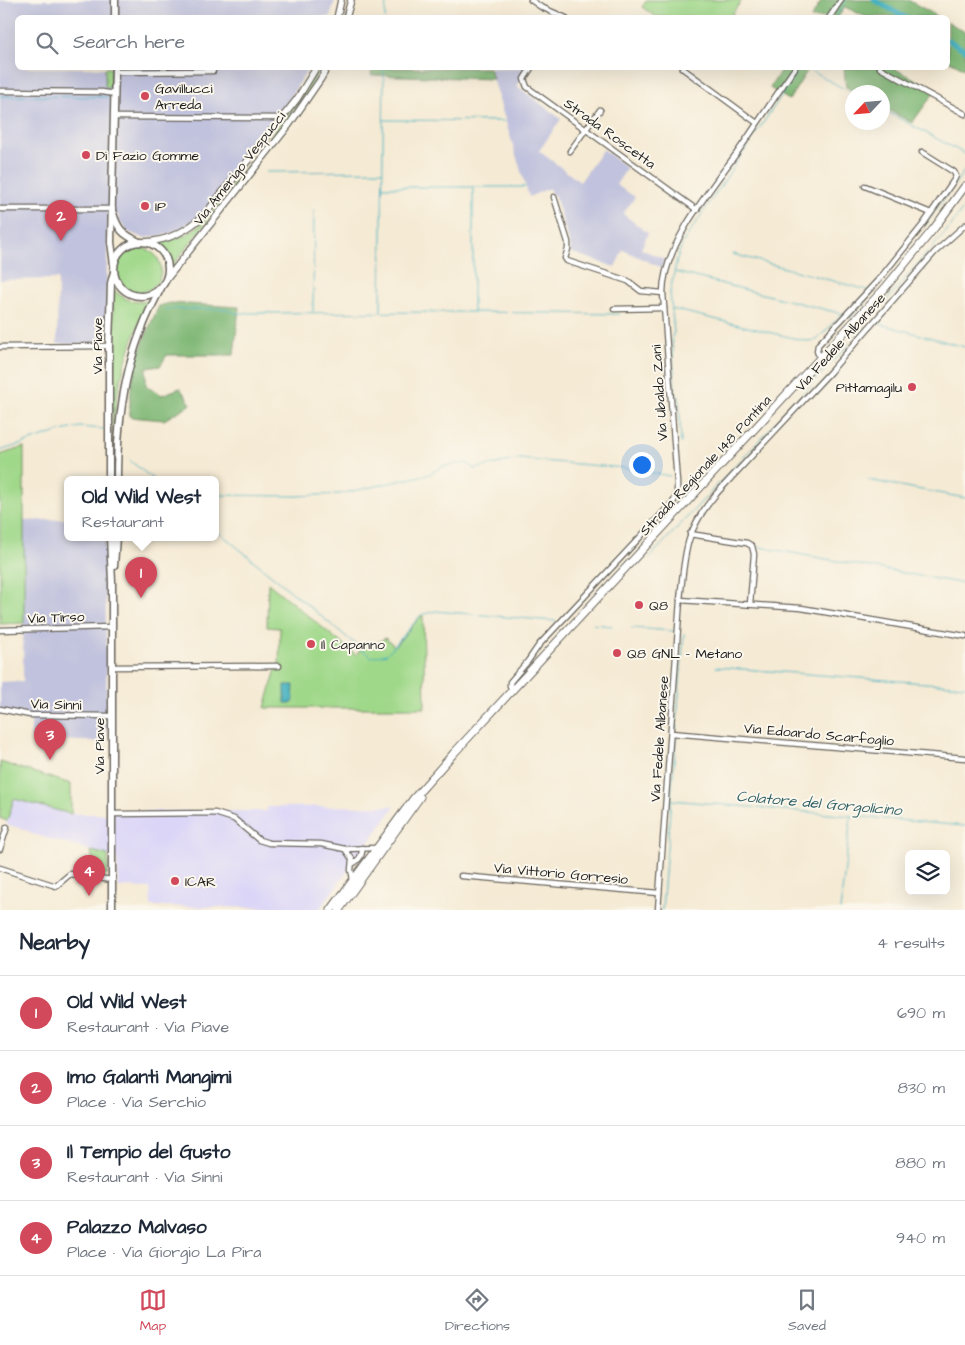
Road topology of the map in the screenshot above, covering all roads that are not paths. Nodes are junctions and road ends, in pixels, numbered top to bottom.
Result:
1 (115, 0) edge
2 (341, 0) edge
3 (351, 0) edge
4 (531, 0) edge
5 (841, 0) edge
6 (115, 15) edge
7 (338, 15) edge
8 (347, 15) edge
9 (554, 15) edge
10 (831, 15) edge
11 (115, 70) edge
12 (315, 70) edge
13 (326, 70) edge
14 (530, 70) edge
15 (685, 70) edge
16 (794, 70) edge
17 (884, 70) edge
18 (213, 71) dead end
19 (0, 91) edge
20 (115, 94) junction
21 (600, 110) dead end
22 (965, 114) edge
23 (115, 117) junction
24 (282, 118) junction
25 (757, 123) junction
26 (586, 129) junction
27 (570, 151) dead end
28 (922, 152) dead end
29 (865, 186) dead end
30 (965, 186) edge
31 (554, 197) dead end
32 (0, 209) edge
33 (113, 209) junction
34 (697, 210) junction
35 (931, 213) junction
36 (965, 225) edge
37 (142, 242) junction
38 (114, 269) junction
39 (166, 280) junction
40 (161, 288) junction
41 (663, 292) junction
42 (664, 308) junction
43 (614, 309) dead end
44 (109, 346) junction
45 (0, 347) edge
46 (820, 359) junction
47 (109, 476) edge
48 (117, 476) edge
49 (690, 534) junction
50 (110, 541) edge
51 (116, 541) edge
52 (112, 582) junction
53 (680, 600) junction
54 (750, 604) junction
55 (112, 626) junction
56 (0, 630) edge
57 (965, 636) edge
58 (279, 666) dead end
59 (112, 667) junction
60 (512, 690) junction
61 (0, 709) edge
62 (112, 716) junction
63 (671, 733) junction
64 (454, 753) junction
65 (965, 758) edge
66 (112, 814) junction
67 (6, 827) dead end
68 (362, 848) junction
69 (376, 848) junction
70 (0, 849) edge
71 (345, 849) junction
72 (352, 864) junction
73 (0, 868) edge
74 (461, 876) dead end
75 (353, 878) junction
76 (112, 880) junction
77 (659, 893) junction
78 (112, 910) edge
79 (331, 910) edge
80 (339, 910) edge
81 (658, 910) edge

1 - 6 main road
2 - 7 street
3 - 8 street
4 - 9 street
5 - 10 street
11 - 18 street
11 - 20 main road, Via Piave
12 - 24 street, Via Amerigo Vespucci
13 - 39 street, Via Amerigo Vespucci
14 - 26 street, Strada Roscetta
15 - 25 street
16 - 25 street, Via Ubaldo Zani
17 - 22 street
19 - 20 street
20 - 23 main road, Via Piave
21 - 26 street
23 - 24 street
23 - 33 main road, Via Piave
24 - 37 street, Via Amerigo Vespucci
25 - 34 street, Via Ubaldo Zani
26 - 27 street
26 - 34 street, Strada Roscetta
28 - 35 street
29 - 35 street
30 - 46 main road, Strada Regionale 148 Pontina
31 - 41 street
32 - 33 street
33 - 37 main road, Via Piave
33 - 38 main road, Via Piave
34 - 41 street, Via Ubaldo Zani
35 - 46 street
36 - 49 street, Via Fedele Albanese
37 - 38 main road
37 - 39 main road
38 - 40 main road
38 - 44 main road, Via Piave
39 - 40 main road
40 - 48 main road
41 - 42 street, Via Ubaldo Zani
42 - 43 street
42 - 60 street, Via Ubaldo Zani
44 - 45 street
44 - 47 main road, Via Piave
46 - 60 main road, Strada Regionale 148 Pontina
49 - 53 street, Via Fedele Albanese
49 - 54 street
50 - 52 main road, Via Piave
51 - 52 main road, Via Piave
52 - 55 main road, Via Piave
53 - 54 street
53 - 63 street, Via Fedele Albanese
54 - 57 street
55 - 56 street, Via Tirso
55 - 59 main road, Via Piave
58 - 59 street
59 - 62 main road, Via Piave
60 - 64 main road, Strada Regionale 148 Pontina
61 - 62 street, Via Sinni
62 - 66 main road, Via Piave
63 - 65 street, Via Edoardo Scarfoglio
63 - 77 street, Via Fedele Albanese
64 - 69 main road, Strada Regionale 148 Pontina
64 - 80 main road, Strada Regionale 148 Pontina
66 - 71 street
66 - 76 main road, Via Piave
67 - 70 street
68 - 69 street
68 - 71 street
68 - 72 street
69 - 75 main road, Strada Regionale 148 Pontina
71 - 72 street
72 - 75 street
73 - 76 street
74 - 77 street, Via Vittorio Gorresio
75 - 79 main road, Strada Regionale 148 Pontina
76 - 78 main road, Via Piave
77 - 81 street, Via Fedele Albanese

